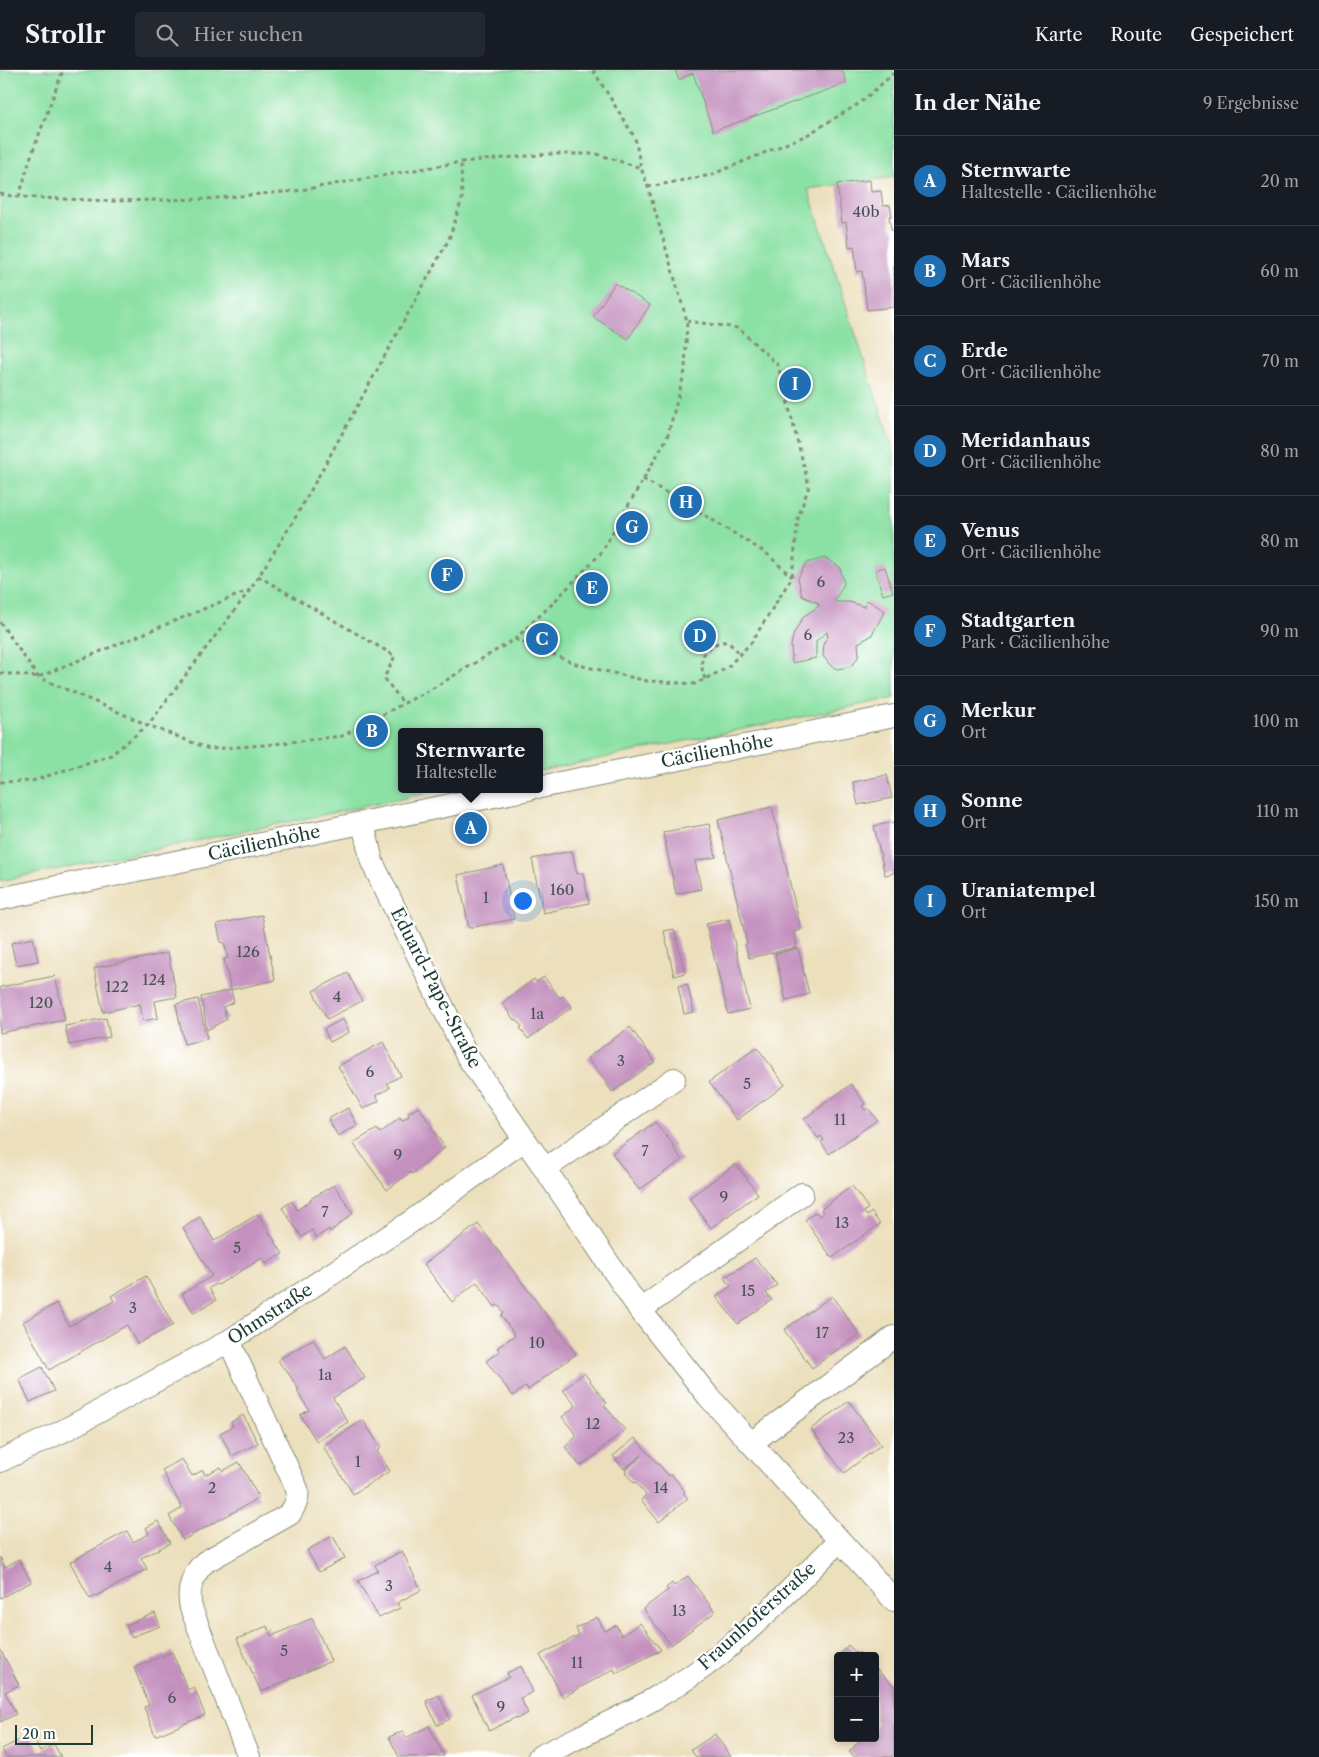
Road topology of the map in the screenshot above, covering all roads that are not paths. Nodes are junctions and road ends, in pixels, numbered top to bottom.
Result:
1 (894, 716) edge
2 (543, 786) edge
3 (509, 793) edge
4 (362, 823) junction
5 (0, 899) edge
6 (674, 1079) dead end
7 (524, 1140) junction
8 (545, 1169) junction
9 (802, 1194) dead end
10 (640, 1310) junction
11 (894, 1336) edge
12 (229, 1341) junction
13 (751, 1443) junction
14 (0, 1460) edge
15 (839, 1541) junction
16 (894, 1600) edge
17 (249, 1757) edge
18 (539, 1757) edge

1 - 2 street, Cäcilienhöhe
3 - 4 street, Cäcilienhöhe
4 - 5 street, Cäcilienhöhe
4 - 7 street, Eduard-Pape-Straße
6 - 8 street
7 - 8 street, Eduard-Pape-Straße
7 - 12 street, Ohmstraße
8 - 10 street, Eduard-Pape-Straße
9 - 10 street
10 - 13 street, Eduard-Pape-Straße
11 - 13 street
12 - 14 street, Ohmstraße
12 - 17 street
13 - 15 street, Eduard-Pape-Straße
15 - 16 street, Eduard-Pape-Straße
15 - 18 street, Fraunhoferstraße

